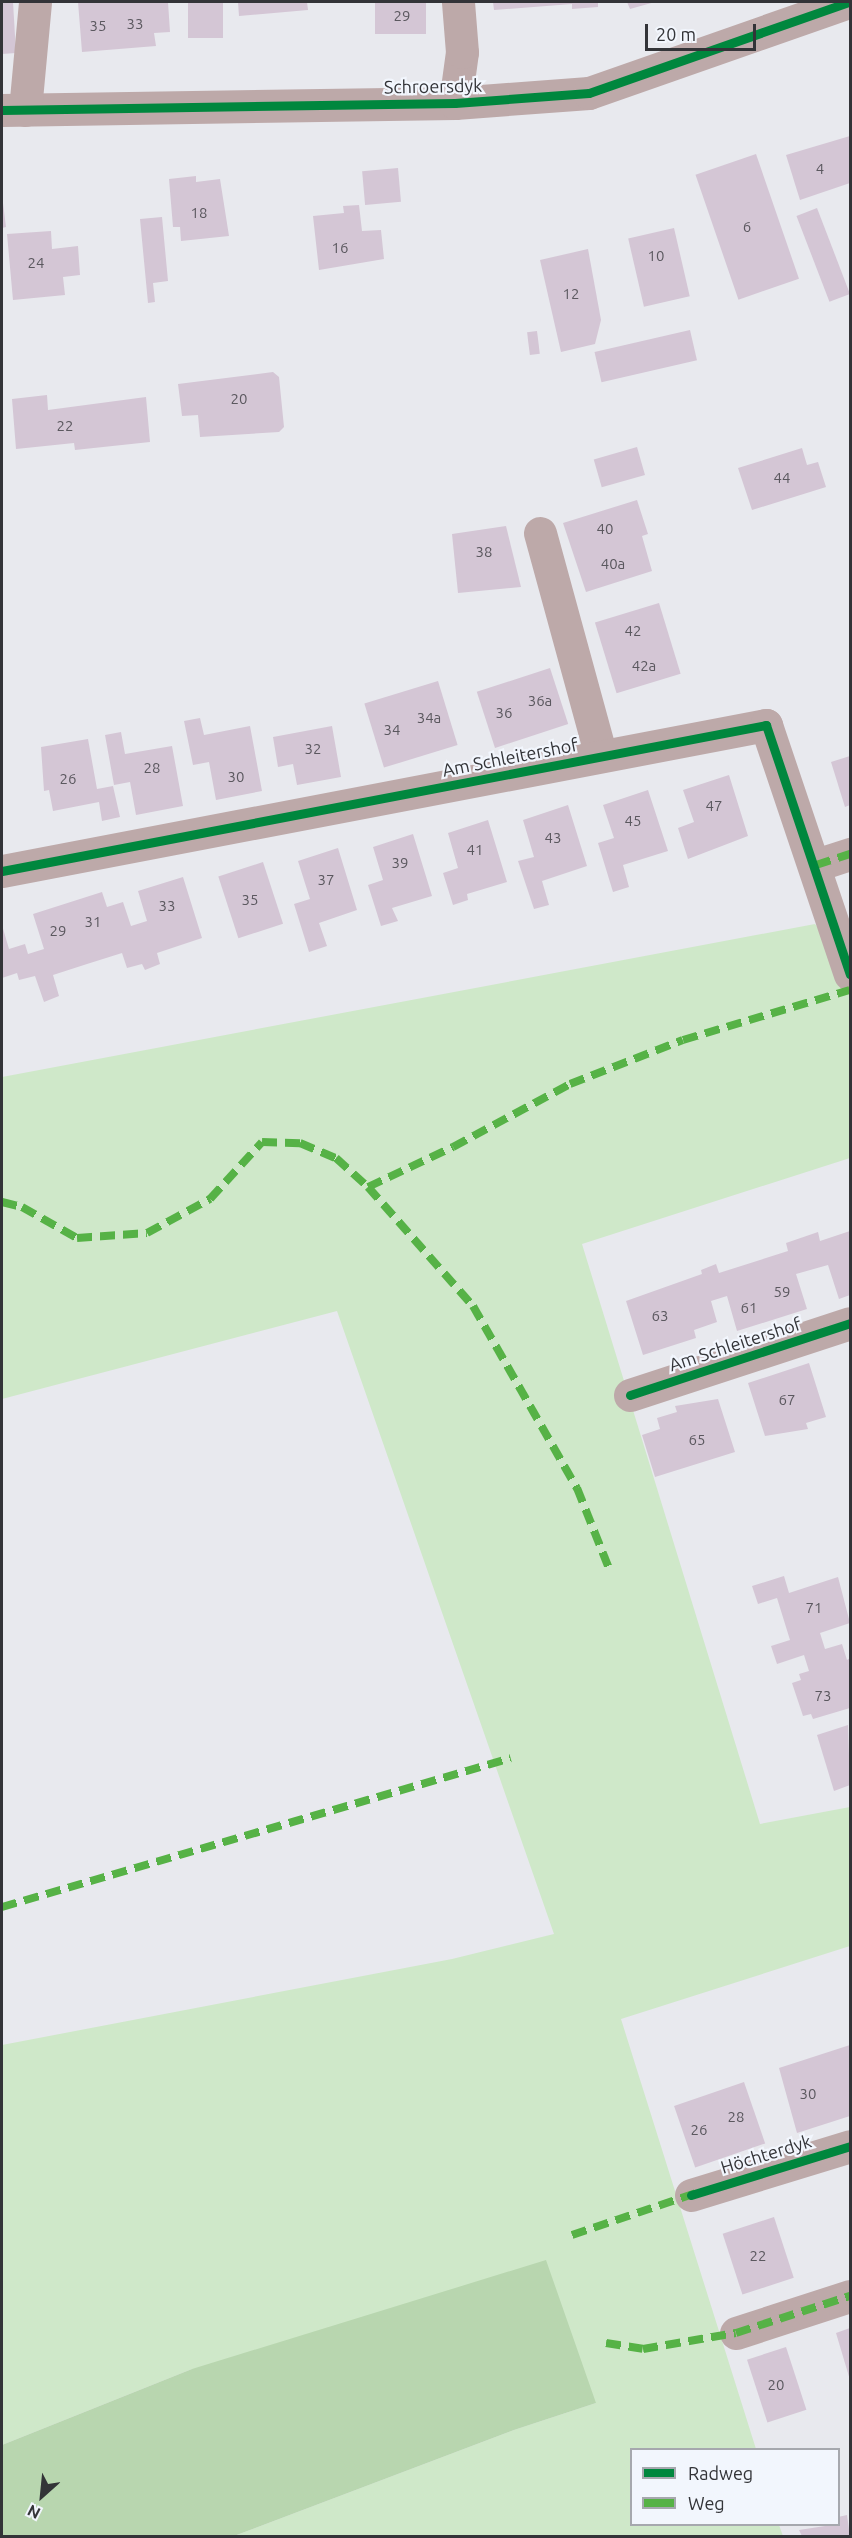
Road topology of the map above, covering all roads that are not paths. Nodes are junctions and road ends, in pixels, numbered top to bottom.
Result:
1 (35, 2) edge
2 (458, 2) edge
3 (849, 2) edge
4 (455, 103) junction
5 (13, 110) edge
6 (540, 533) dead end
7 (601, 756) junction
8 (850, 854) edge
9 (816, 865) junction
10 (2, 871) edge
11 (850, 974) edge
12 (850, 1323) edge
13 (630, 1395) dead end
14 (850, 2146) edge
15 (692, 2194) dead end
16 (850, 2296) edge
17 (736, 2334) dead end

1 - 5 street
2 - 4 street, Schroersdyk
3 - 4 street, Schroersdyk
4 - 5 street, Schroersdyk
6 - 7 street
7 - 9 street, Am Schleitershof
7 - 10 street, Am Schleitershof
8 - 9 street
9 - 11 street, Am Schleitershof
12 - 13 street, Am Schleitershof
14 - 15 street, Höchterdyk
16 - 17 street

